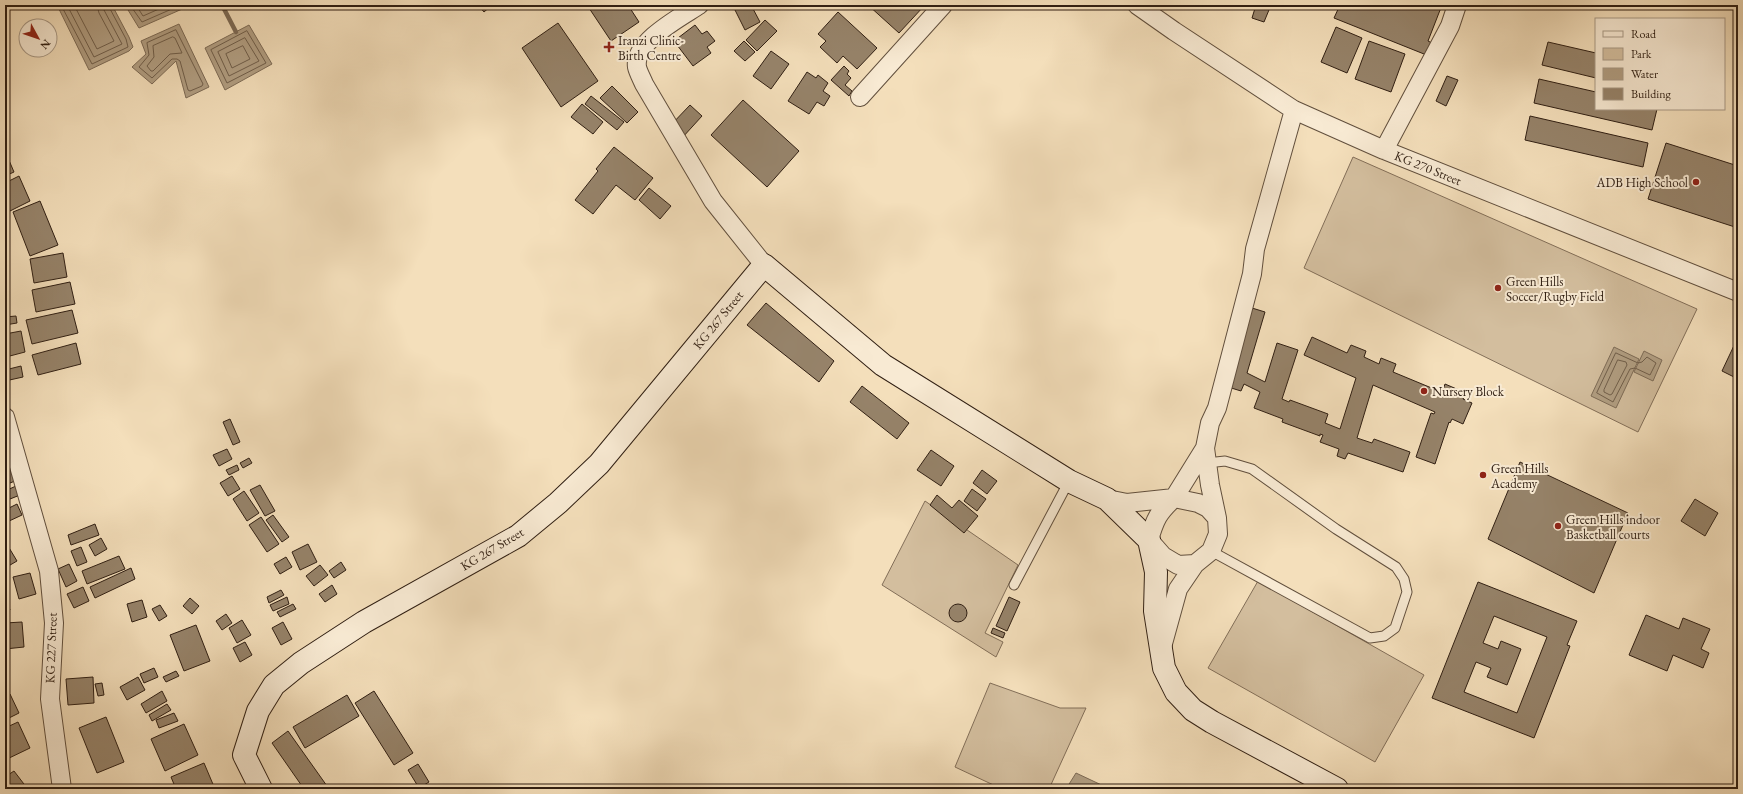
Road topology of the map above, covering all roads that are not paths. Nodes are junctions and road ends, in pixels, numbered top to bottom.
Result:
1 (699, 5) edge
2 (943, 5) edge
3 (1137, 5) edge
4 (1457, 5) edge
5 (860, 97) dead end
6 (1294, 110) junction
7 (1384, 150) junction
8 (764, 264) junction
9 (1738, 292) edge
10 (5, 417) edge
11 (1206, 456) junction
12 (1069, 481) junction
13 (1174, 498) junction
14 (1106, 499) junction
15 (1217, 518) junction
16 (1149, 540) junction
17 (1211, 551) junction
18 (1195, 564) junction
19 (1014, 585) dead end
20 (1162, 647) junction
21 (62, 789) edge
22 (261, 789) edge
23 (1337, 789) edge

1 - 8 street
2 - 5 street
3 - 6 street, KG 270 Street
4 - 7 street
6 - 7 street, KG 270 Street
6 - 11 street
7 - 9 street, KG 270 Street
8 - 12 street
8 - 22 street, KG 267 Street
10 - 21 street, KG 227 Street
11 - 13 street
11 - 15 street
11 - 17 lane
12 - 14 street
12 - 19 lane
13 - 14 street
13 - 15 street
13 - 16 street
14 - 16 street
15 - 17 street
16 - 18 street
16 - 20 street
17 - 18 street
18 - 20 street
20 - 23 street

